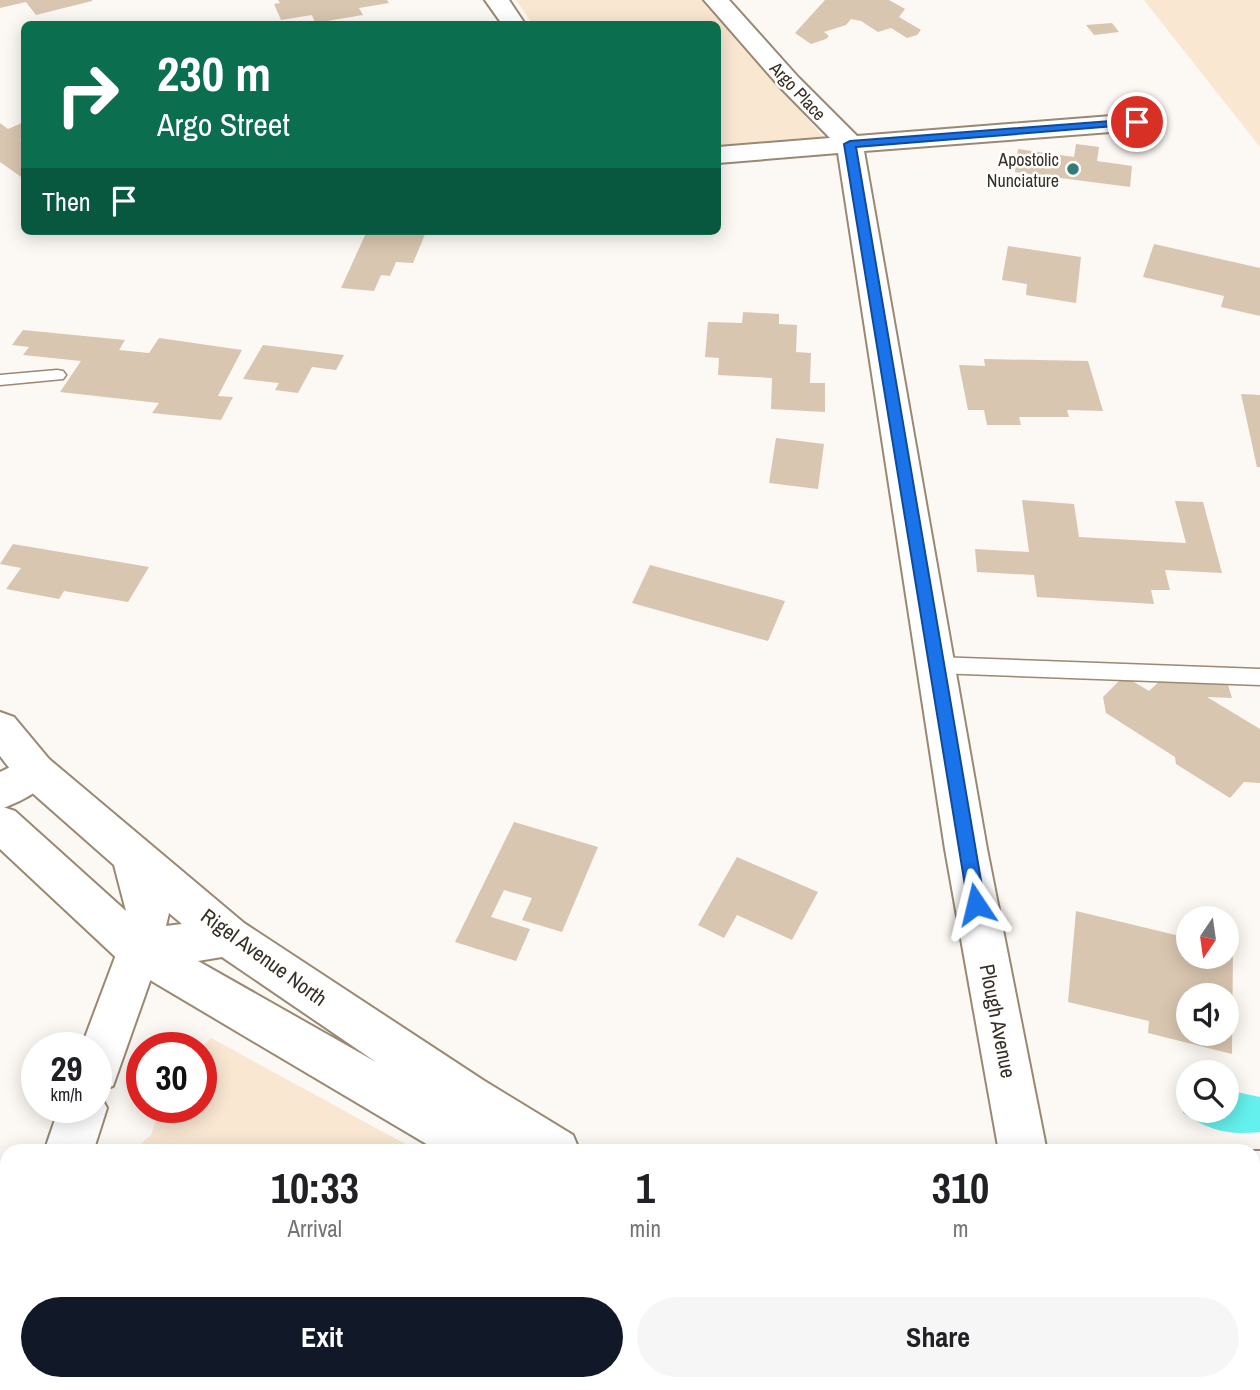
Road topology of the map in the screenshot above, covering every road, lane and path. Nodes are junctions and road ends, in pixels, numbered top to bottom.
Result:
1 (497, 0) edge
2 (716, 0) edge
3 (511, 21) edge
4 (1137, 122) dead end
5 (850, 144) junction
6 (721, 155) edge
7 (57, 375) dead end
8 (0, 380) edge
9 (936, 665) junction
10 (1260, 677) edge
11 (0, 728) edge
12 (35, 771) junction
13 (0, 792) edge
14 (0, 823) edge
15 (131, 852) junction
16 (229, 937) junction
17 (139, 950) junction
18 (110, 1032) edge
19 (78, 1123) edge
20 (71, 1144) edge
21 (473, 1144) edge
22 (543, 1144) edge
23 (1021, 1144) edge

1 - 3 street
2 - 5 street, Argo Place
4 - 5 street
5 - 6 street, Argo Place
5 - 9 street, Plough Avenue
7 - 8 lane
9 - 10 lane
9 - 23 street, Plough Avenue
11 - 12 street, Rigel Avenue North
12 - 13 street
12 - 15 street, Rigel Avenue North
14 - 17 street
15 - 16 street, Rigel Avenue North
15 - 17 street
16 - 17 street
16 - 22 street, Rigel Avenue North
17 - 18 street
17 - 21 street
19 - 20 street

